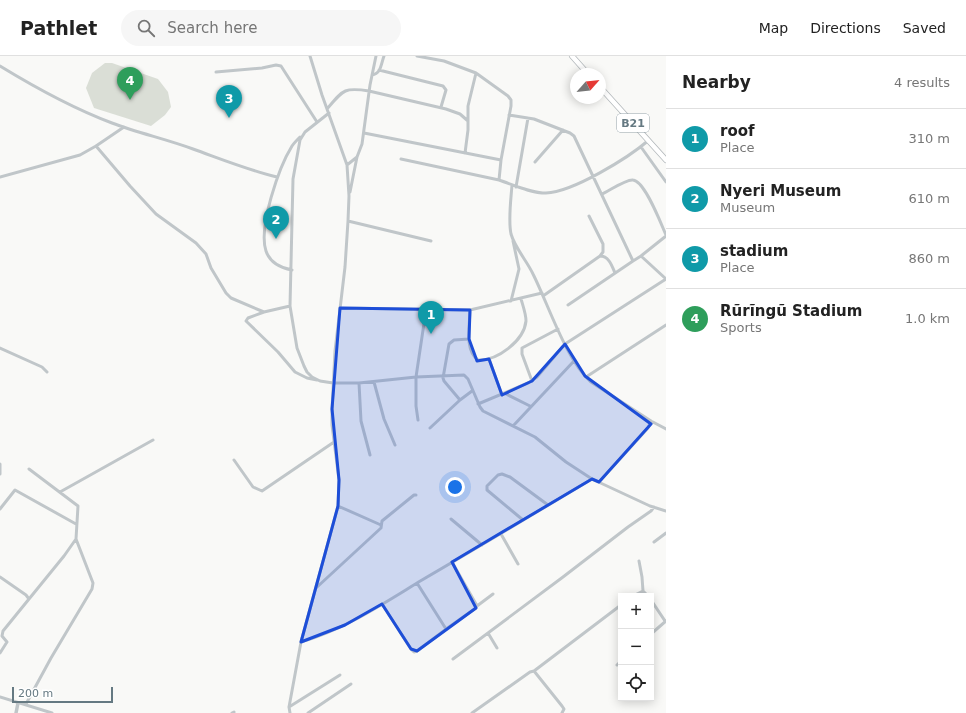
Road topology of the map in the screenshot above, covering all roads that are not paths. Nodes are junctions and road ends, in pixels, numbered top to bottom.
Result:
1 (310, 56) edge
2 (373, 56) edge
3 (376, 56) edge
4 (384, 56) edge
5 (417, 56) edge
6 (572, 56) edge
7 (374, 63) junction
8 (0, 66) edge
9 (583, 68) edge
10 (379, 70) junction
11 (216, 72) dead end
12 (476, 73) junction
13 (372, 75) junction
14 (369, 91) junction
15 (606, 93) edge
16 (441, 108) junction
17 (327, 109) junction
18 (468, 109) junction
19 (329, 114) junction
20 (460, 114) junction
21 (509, 115) junction
22 (528, 118) junction
23 (317, 122) junction
24 (468, 122) junction
25 (124, 127) junction
26 (563, 130) junction
27 (305, 132) junction
28 (364, 133) junction
29 (649, 140) junction
30 (96, 146) junction
31 (641, 147) junction
32 (465, 153) junction
33 (357, 157) junction
34 (401, 159) dead end
35 (501, 160) junction
36 (666, 160) edge
37 (534, 162) dead end
38 (347, 165) junction
39 (593, 176) junction
40 (0, 177) edge
41 (277, 177) junction
42 (499, 180) junction
43 (666, 182) edge
44 (512, 184) junction
45 (516, 187) junction
46 (602, 194) junction
47 (349, 196) junction
48 (589, 216) dead end
49 (348, 221) junction
50 (512, 236) junction
51 (666, 236) edge
52 (431, 241) dead end
53 (600, 256) junction
54 (641, 256) junction
55 (632, 261) junction
56 (292, 270) junction
57 (615, 274) junction
58 (666, 279) edge
59 (542, 295) junction
60 (521, 299) junction
61 (511, 301) junction
62 (568, 305) dead end
63 (290, 306) junction
64 (340, 308) junction
65 (417, 308) dead end
66 (426, 310) junction
67 (470, 310) junction
68 (264, 312) junction
69 (666, 325) edge
70 (558, 329) junction
71 (469, 340) junction
72 (565, 344) junction
73 (0, 348) edge
74 (489, 359) junction
75 (574, 361) junction
76 (47, 372) dead end
77 (444, 376) junction
78 (586, 377) junction
79 (416, 378) junction
80 (320, 381) junction
81 (532, 381) junction
82 (374, 382) junction
83 (333, 383) junction
84 (359, 383) junction
85 (472, 391) junction
86 (506, 394) junction
87 (502, 395) junction
88 (460, 400) junction
89 (478, 404) junction
90 (530, 406) junction
91 (418, 420) dead end
92 (651, 422) junction
93 (512, 426) junction
94 (430, 428) dead end
95 (666, 429) edge
96 (153, 440) dead end
97 (334, 442) junction
98 (395, 445) dead end
99 (370, 455) dead end
100 (234, 460) dead end
101 (0, 464) edge
102 (29, 469) dead end
103 (0, 474) edge
104 (592, 479) junction
105 (599, 482) junction
106 (60, 492) junction
107 (416, 495) dead end
108 (548, 505) junction
109 (338, 506) junction
110 (654, 507) junction
111 (0, 509) edge
112 (666, 511) edge
113 (451, 519) dead end
114 (523, 520) junction
115 (76, 524) junction
116 (381, 525) junction
117 (666, 533) edge
118 (501, 534) junction
119 (76, 539) junction
120 (654, 542) dead end
121 (482, 545) junction
122 (639, 561) dead end
123 (452, 562) junction
124 (518, 564) dead end
125 (0, 578) edge
126 (417, 583) junction
127 (316, 588) junction
128 (643, 591) joint
129 (639, 593) edge
130 (493, 594) dead end
131 (29, 599) junction
132 (382, 604) junction
133 (654, 604) edge
134 (477, 606) junction
135 (618, 607) edge
136 (665, 621) edge
137 (446, 629) junction
138 (654, 631) edge
139 (488, 633) junction
140 (300, 642) junction
141 (497, 648) dead end
142 (0, 653) edge
143 (453, 659) dead end
144 (534, 671) junction
145 (340, 675) dead end
146 (351, 684) dead end
147 (0, 697) edge
148 (18, 703) junction
149 (26, 704) junction
150 (289, 707) junction
151 (16, 713) edge
152 (52, 713) edge
153 (290, 713) edge
154 (308, 713) edge
155 (472, 713) edge
156 (562, 713) edge

1 - 17 street
2 - 7 street
3 - 7 street
4 - 10 street
5 - 12 street
6 - 9 highway
7 - 13 street
8 - 25 street
10 - 13 street
10 - 16 street
11 - 23 street
12 - 18 street
12 - 21 street
13 - 14 street
14 - 16 street
14 - 17 street
14 - 28 street
15 - 29 highway, B21
16 - 20 street
17 - 19 street
18 - 20 street
18 - 24 street
19 - 23 street
19 - 38 street
20 - 24 street
21 - 22 street
21 - 35 street
22 - 26 street
22 - 45 street
23 - 27 street
24 - 32 street
25 - 30 street
25 - 41 street
26 - 37 street
26 - 39 street
27 - 41 street
27 - 56 street
28 - 32 street
28 - 33 street
29 - 31 street
29 - 36 highway, B21
30 - 40 street
30 - 68 street
31 - 39 street
31 - 43 street
32 - 35 street
33 - 38 street
33 - 47 street
34 - 42 street
35 - 42 street
38 - 47 street
39 - 45 street
39 - 46 street
41 - 56 street
42 - 44 street
44 - 45 street
44 - 50 street
46 - 51 street
46 - 55 street
47 - 49 street
48 - 53 street
49 - 52 street
49 - 64 street
50 - 59 street
50 - 61 street
51 - 54 street
53 - 57 street
53 - 59 street
54 - 55 street
54 - 58 street
55 - 57 street
56 - 63 street
57 - 62 street
58 - 72 street
59 - 60 street
59 - 70 street
60 - 61 street
60 - 74 street
61 - 67 street
63 - 68 street
63 - 80 street
64 - 65 street
64 - 66 street
64 - 83 street
66 - 67 street
66 - 79 street
67 - 71 street
68 - 80 street
69 - 78 street
70 - 72 street
70 - 81 street
71 - 74 street
71 - 77 street
72 - 75 street
72 - 81 street
73 - 76 street
74 - 87 street
75 - 78 street
75 - 90 street
77 - 79 street
77 - 85 street
77 - 88 street
78 - 92 street
79 - 82 street
79 - 91 street
80 - 83 street
81 - 86 street
82 - 84 street
82 - 98 street
83 - 84 street
83 - 97 street
84 - 99 street
85 - 88 street
85 - 89 street
86 - 87 street
86 - 90 street
87 - 89 street
88 - 94 street
89 - 93 street
90 - 93 street
92 - 95 street
92 - 105 street
93 - 104 street
96 - 106 street
97 - 100 street
97 - 109 street
101 - 103 street
102 - 106 street
104 - 105 street
104 - 108 street
105 - 110 street
106 - 115 street
107 - 116 street
108 - 114 street
108 - 114 street
109 - 116 street
109 - 127 street
110 - 112 street
110 - 139 street
111 - 115 street
113 - 121 street
114 - 118 street
115 - 119 street
116 - 127 street
117 - 120 street
118 - 121 street
118 - 124 street
119 - 131 street
119 - 149 street
121 - 123 street
122 - 128 street
123 - 126 street
123 - 134 street
125 - 131 street
126 - 132 street
126 - 137 street
127 - 140 street
128 - 129 street
130 - 134 street
131 - 142 street
132 - 137 street
132 - 140 street
133 - 136 street
134 - 137 street
135 - 144 street
136 - 138 street
139 - 141 street
139 - 143 street
140 - 150 street
144 - 155 street
144 - 156 street
145 - 150 street
146 - 154 street
147 - 148 street
148 - 149 street
148 - 151 street
149 - 152 street
150 - 153 street

